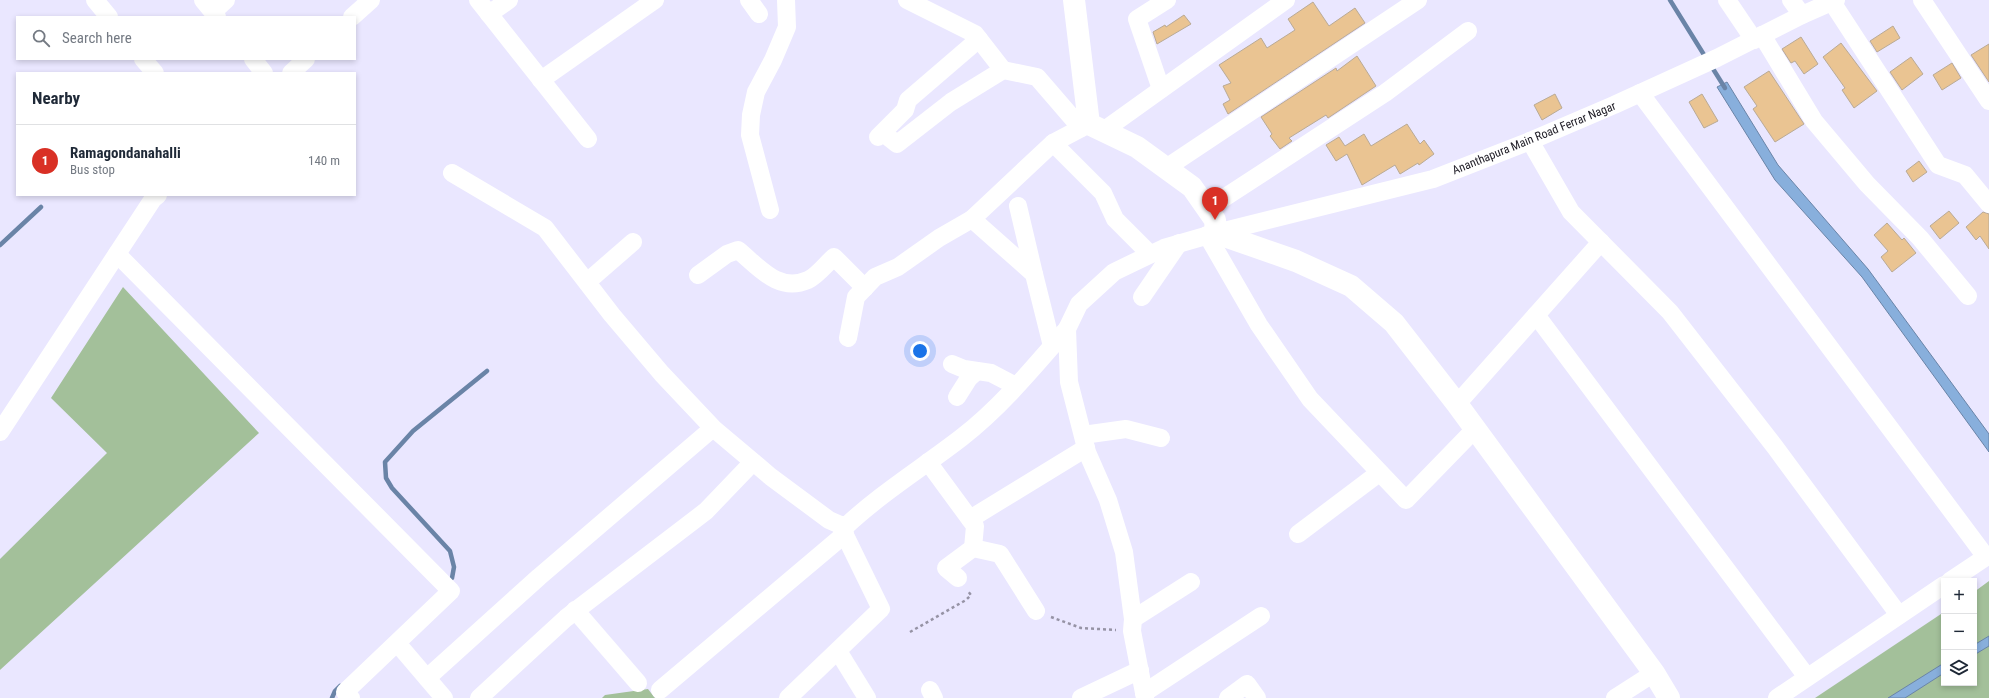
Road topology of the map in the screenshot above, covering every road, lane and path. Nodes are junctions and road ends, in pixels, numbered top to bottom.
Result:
1 (95, 0) edge
2 (226, 0) edge
3 (371, 0) edge
4 (478, 0) edge
5 (509, 0) edge
6 (654, 0) edge
7 (786, 0) edge
8 (907, 0) edge
9 (1074, 0) edge
10 (1167, 0) edge
11 (1286, 0) edge
12 (1418, 0) edge
13 (1727, 0) edge
14 (1791, 0) edge
15 (1922, 0) edge
16 (1834, 1) edge
17 (929, 5) edge
18 (211, 10) edge
19 (489, 14) junction
20 (1802, 15) junction
21 (108, 16) edge
22 (353, 16) edge
23 (1468, 31) dead end
24 (1758, 38) junction
25 (979, 39) junction
26 (144, 60) edge
27 (254, 60) edge
28 (305, 60) edge
29 (1003, 70) junction
30 (154, 72) edge
31 (263, 72) edge
32 (292, 72) edge
33 (541, 80) junction
34 (1162, 89) junction
35 (1640, 93) junction
36 (1989, 101) edge
37 (1091, 128) junction
38 (588, 139) dead end
39 (1530, 140) junction
40 (1053, 143) junction
41 (1166, 168) junction
42 (452, 173) dead end
43 (157, 196) edge
44 (1989, 204) edge
45 (1018, 206) dead end
46 (1207, 209) junction
47 (770, 210) dead end
48 (972, 219) junction
49 (1211, 234) junction
50 (633, 242) dead end
51 (1601, 242) junction
52 (1179, 243) junction
53 (117, 254) junction
54 (1150, 254) junction
55 (1034, 274) junction
56 (698, 275) dead end
57 (587, 282) junction
58 (865, 288) junction
59 (1968, 296) dead end
60 (1142, 297) dead end
61 (1536, 315) junction
62 (1067, 329) junction
63 (848, 338) dead end
64 (1052, 346) junction
65 (952, 364) dead end
66 (977, 371) junction
67 (1016, 386) junction
68 (957, 397) dead end
69 (1457, 404) junction
70 (713, 428) junction
71 (1475, 429) junction
72 (0, 432) edge
73 (1161, 438) dead end
74 (1084, 441) junction
75 (753, 462) junction
76 (928, 462) junction
77 (1379, 473) junction
78 (970, 519) junction
79 (842, 530) junction
80 (1298, 534) dead end
81 (973, 548) junction
82 (958, 578) joint
83 (1954, 578) edge
84 (1191, 582) dead end
85 (1941, 587) edge
86 (575, 610) junction
87 (1036, 611) joint
88 (1899, 615) junction
89 (1261, 616) dead end
90 (1132, 625) junction
91 (910, 632) dead end
92 (397, 643) junction
93 (838, 651) junction
94 (1140, 670) junction
95 (1654, 673) junction
96 (1807, 677) junction
97 (428, 678) junction
98 (638, 683) dead end
99 (660, 690) dead end
100 (1144, 696) edge
101 (351, 698) edge
102 (444, 698) edge
103 (479, 698) edge
104 (788, 698) edge
105 (867, 698) edge
106 (1081, 698) edge
107 (1228, 698) edge
108 (1257, 698) edge
109 (1614, 698) edge
110 (1668, 698) edge
111 (1777, 698) edge

1 - 21 street
2 - 18 street
3 - 22 street
4 - 19 street
5 - 19 street
6 - 33 street
7 - 47 street
8 - 17 street
9 - 37 main road
10 - 34 street
11 - 34 street
12 - 41 street
13 - 24 street
14 - 20 street
15 - 36 street
16 - 20 street, Ananthapura Main Road Ferrar Nagar
16 - 44 street
17 - 25 street
19 - 33 street
20 - 24 street, Ananthapura Main Road Ferrar Nagar
23 - 46 street
24 - 35 street, Ananthapura Main Road Ferrar Nagar
24 - 59 street
25 - 29 street
25 - 29 street
26 - 30 street
27 - 31 street
28 - 32 street
29 - 37 street
33 - 38 street
34 - 37 street
35 - 39 street, Ananthapura Main Road Ferrar Nagar
35 - 83 street
37 - 40 street
37 - 41 main road
39 - 49 street, Ananthapura Main Road Ferrar Nagar
39 - 51 street
40 - 48 street
40 - 54 street
41 - 46 main road
42 - 57 street
43 - 53 street
45 - 55 street
46 - 49 main road
48 - 55 street
48 - 58 street
49 - 52 street, Ananthapura Main Road Ferrar Nagar
49 - 69 main road
49 - 77 street
50 - 57 street
51 - 61 street
51 - 88 street
52 - 54 street, Ananthapura Main Road Ferrar Nagar
52 - 60 street
53 - 72 street
53 - 92 street
54 - 62 street, Ananthapura Main Road Ferrar Nagar
55 - 64 street
56 - 58 street
57 - 70 street
58 - 63 street
61 - 69 street
61 - 96 street
62 - 64 street
62 - 74 street
64 - 67 street
65 - 66 street
66 - 67 street
66 - 68 street
67 - 76 street
69 - 71 main road
70 - 75 street
70 - 97 street
71 - 77 street
71 - 95 main road
73 - 74 street
74 - 78 street
74 - 90 street
75 - 79 street
75 - 86 street
76 - 78 street
76 - 79 street
77 - 80 street
78 - 81 street
79 - 93 street
79 - 99 street
81 - 82 street
81 - 87 street
82 - 91 path
84 - 90 street
85 - 88 street
86 - 98 street
86 - 103 street
87 - 90 path
88 - 96 street
89 - 100 street
90 - 94 street
92 - 97 street
92 - 101 street
93 - 104 street
93 - 105 street
94 - 100 street
94 - 106 street
95 - 109 street
95 - 110 main road
96 - 111 street
97 - 102 street
107 - 108 street

